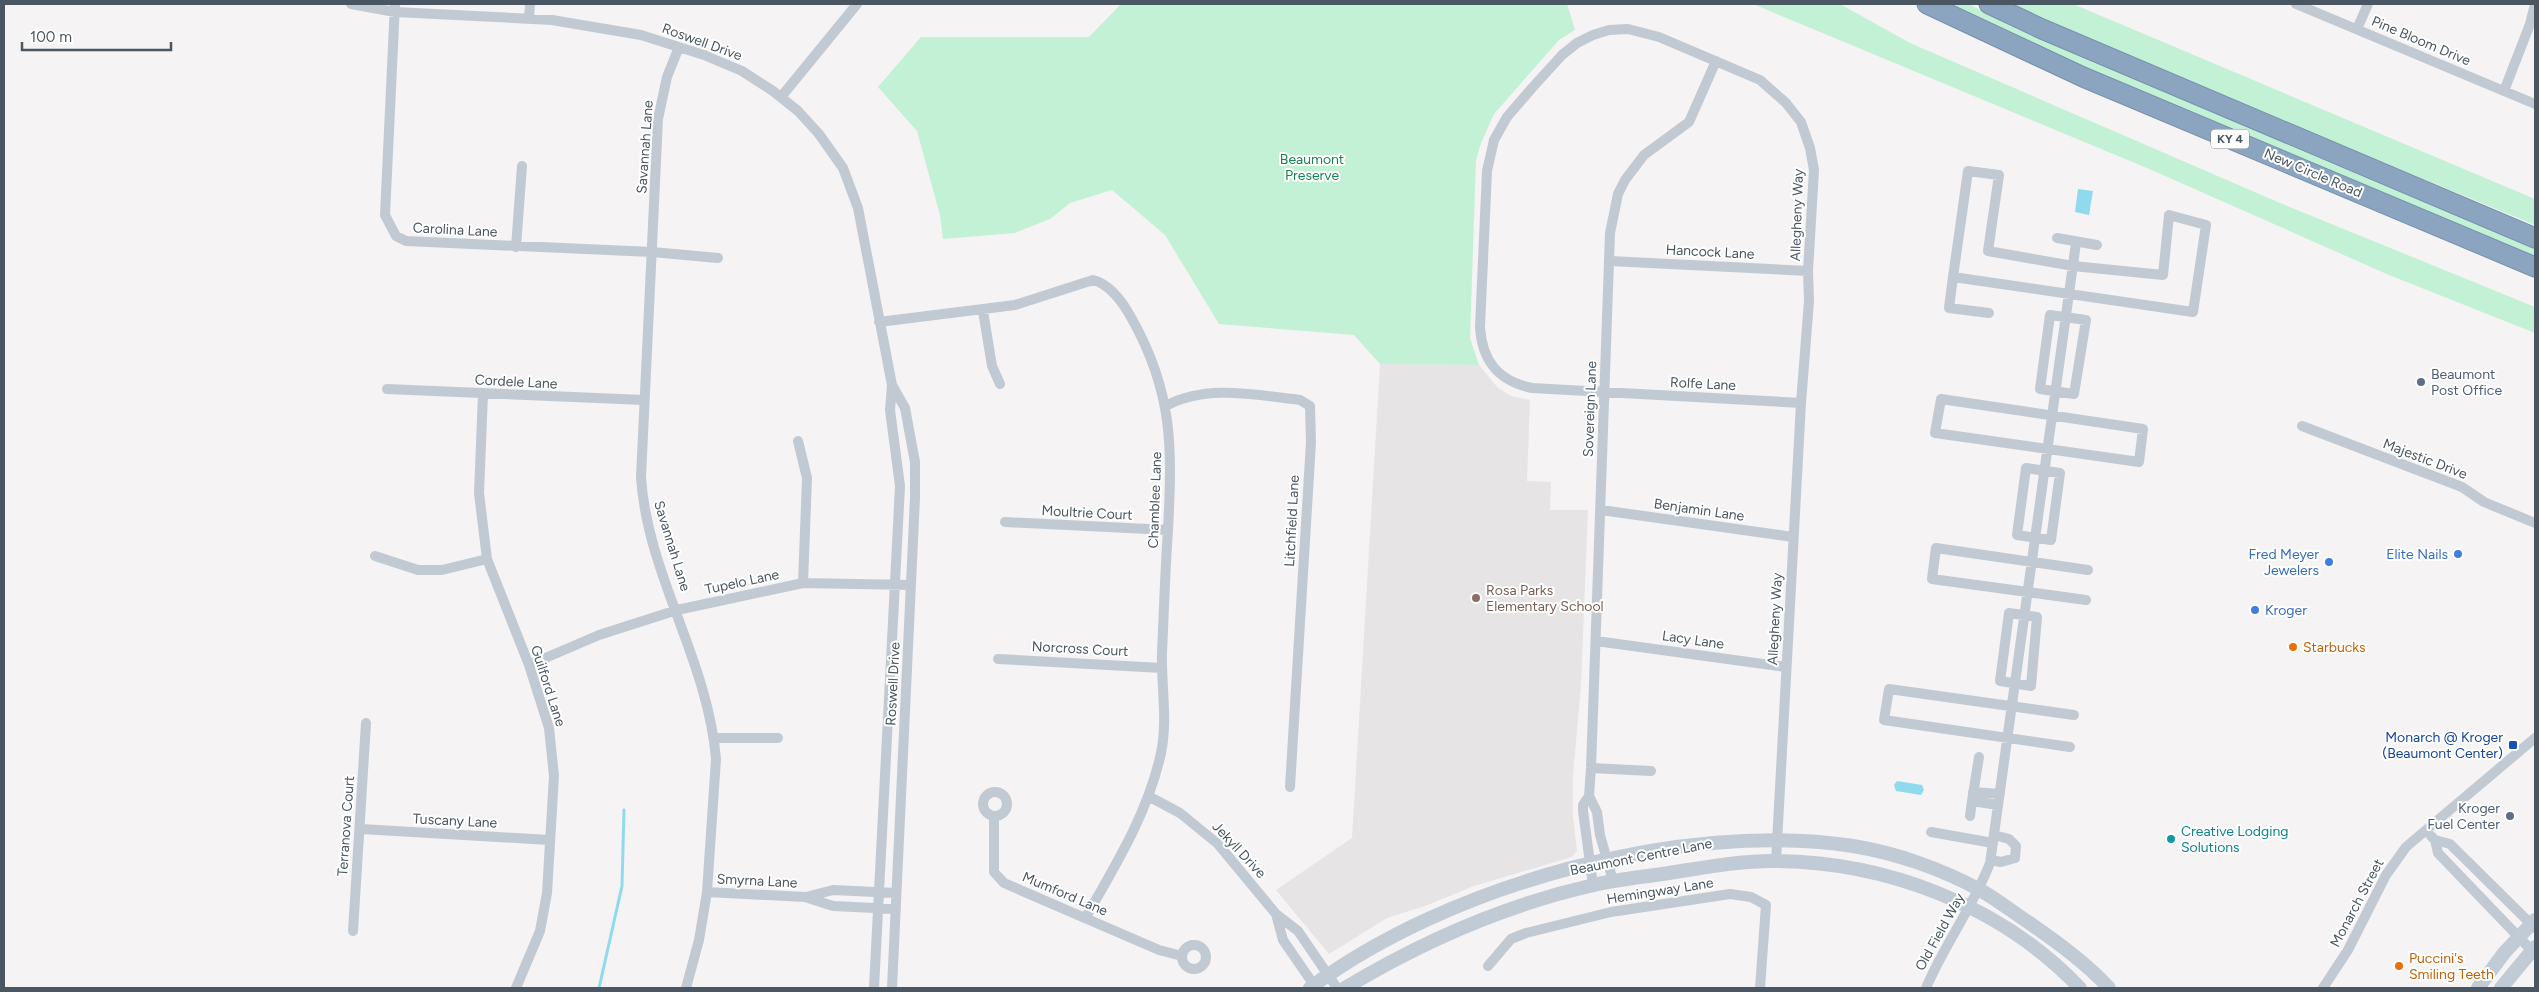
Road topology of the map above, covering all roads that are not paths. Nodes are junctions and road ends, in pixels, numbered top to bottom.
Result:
1 (351, 4) edge
2 (530, 4) edge
3 (857, 4) edge
4 (1927, 4) edge
5 (1989, 4) edge
6 (2296, 4) edge
7 (2368, 4) edge
8 (2535, 4) edge
9 (395, 8) edge
10 (529, 19) junction
11 (2357, 29) junction
12 (680, 47) junction
13 (1716, 61) junction
14 (2504, 91) junction
15 (781, 97) junction
16 (2535, 104) edge
17 (522, 166) dead end
18 (2057, 238) dead end
19 (2535, 238) edge
20 (2076, 242) junction
21 (2097, 245) dead end
22 (516, 247) junction
23 (652, 252) junction
24 (718, 258) dead end
25 (1610, 261) junction
26 (2073, 266) junction
27 (2535, 267) edge
28 (1808, 271) junction
29 (1953, 277) junction
30 (2069, 295) junction
31 (983, 311) junction
32 (1989, 313) dead end
33 (2067, 318) junction
34 (878, 322) junction
35 (1000, 384) dead end
36 (892, 385) junction
37 (387, 389) dead end
38 (1604, 392) junction
39 (2056, 392) junction
40 (483, 394) junction
41 (644, 400) junction
42 (1800, 403) junction
43 (1166, 406) junction
44 (2053, 415) junction
45 (2302, 426) dead end
46 (798, 441) dead end
47 (2048, 449) junction
48 (2045, 471) junction
49 (1601, 510) junction
50 (1005, 522) dead end
51 (2535, 523) edge
52 (1168, 530) junction
53 (1793, 537) junction
54 (2036, 538) junction
55 (375, 556) dead end
56 (487, 559) junction
57 (2032, 562) junction
58 (2088, 570) dead end
59 (803, 582) junction
60 (896, 584) junction
61 (911, 585) junction
62 (2028, 592) junction
63 (2086, 600) dead end
64 (677, 610) junction
65 (2025, 615) junction
66 (1596, 641) junction
67 (998, 659) dead end
68 (529, 664) junction
69 (1786, 667) junction
70 (1162, 668) junction
71 (2015, 684) junction
72 (2012, 708) junction
73 (2074, 716) dead end
74 (366, 723) dead end
75 (2008, 737) junction
76 (714, 738) junction
77 (778, 738) dead end
78 (2535, 738) edge
79 (2070, 747) dead end
80 (1979, 757) dead end
81 (1591, 768) junction
82 (1651, 771) dead end
83 (1290, 786) dead end
84 (1589, 796) junction
85 (1150, 797) junction
86 (1973, 797) junction
87 (1999, 799) junction
88 (994, 816) dead end
89 (1970, 816) dead end
90 (361, 829) junction
91 (1931, 832) dead end
92 (2426, 832) junction
93 (1994, 839) junction
94 (549, 840) junction
95 (2435, 840) junction
96 (1777, 841) junction
97 (1991, 860) junction
98 (1608, 861) junction
99 (1776, 861) junction
100 (1590, 865) junction
101 (1613, 881) junction
102 (1593, 885) junction
103 (1980, 890) junction
104 (707, 892) junction
105 (879, 892) junction
106 (896, 893) junction
107 (805, 897) junction
108 (1968, 907) junction
109 (878, 908) junction
110 (896, 909) junction
111 (1276, 914) junction
112 (1086, 917) junction
113 (2534, 924) edge
114 (353, 931) dead end
115 (2519, 936) junction
116 (2534, 951) edge
117 (1182, 956) dead end
118 (1488, 966) dead end
119 (1328, 976) junction
120 (1313, 987) edge
121 (516, 988) edge
122 (686, 988) edge
123 (874, 988) edge
124 (892, 988) edge
125 (1337, 988) edge
126 (1345, 988) edge
127 (1760, 988) edge
128 (1926, 988) edge
129 (2080, 988) edge
130 (2108, 988) edge
131 (2324, 988) edge
132 (2478, 988) edge
133 (2501, 988) edge

1 - 9 street, Roswell Drive
2 - 10 street
3 - 15 street
4 - 27 highway, New Circle Road / KY 4
5 - 19 highway, New Circle Road / KY 4
6 - 11 street, Pine Bloom Drive
7 - 11 street
8 - 14 street
9 - 10 street, Roswell Drive
9 - 22 street, Carolina Lane
10 - 12 street, Roswell Drive
11 - 14 street, Pine Bloom Drive
12 - 15 street, Roswell Drive
12 - 23 street, Savannah Lane
13 - 25 street, Sovereign Lane
13 - 28 street, Allegheny Way
13 - 38 street, Allegheny Way
14 - 16 street, Pine Bloom Drive
15 - 34 street, Roswell Drive
17 - 22 street
18 - 20 street
20 - 21 street
20 - 26 street
22 - 23 street, Carolina Lane
23 - 24 street, Carolina Lane
23 - 41 street, Savannah Lane
25 - 28 street, Hancock Lane
25 - 38 street, Sovereign Lane
26 - 29 street
26 - 30 street
26 - 30 street
28 - 42 street, Allegheny Way
29 - 30 street
29 - 32 street
30 - 33 street
31 - 34 street, Chamblee Lane
31 - 35 street
31 - 43 street, Chamblee Lane
33 - 39 street
33 - 39 street
33 - 39 street
34 - 36 street, Roswell Drive
36 - 60 street, Roswell Drive
36 - 61 street, Roswell Drive
37 - 40 street, Cordele Lane
38 - 42 street, Rolfe Lane
38 - 49 street, Sovereign Lane
39 - 44 street
40 - 41 street, Cordele Lane
40 - 56 street, Guilford Lane
41 - 64 street, Savannah Lane
42 - 53 street, Allegheny Way
43 - 52 street, Chamblee Lane
43 - 83 street, Litchfield Lane
44 - 47 street
44 - 47 street
44 - 47 street
45 - 51 street, Majestic Drive
46 - 59 street
47 - 48 street
48 - 54 street
48 - 54 street
48 - 54 street
49 - 53 street, Benjamin Lane
49 - 66 street, Sovereign Lane
50 - 52 street, Moultrie Court
52 - 70 street, Chamblee Lane
53 - 69 street, Allegheny Way
54 - 57 street
55 - 56 street
56 - 68 street, Guilford Lane
57 - 58 street
57 - 62 street
57 - 62 street
59 - 60 street, Tupelo Lane
59 - 64 street, Tupelo Lane
60 - 61 street, Tupelo Lane
60 - 105 street, Roswell Drive
61 - 106 street, Roswell Drive
62 - 63 street
62 - 65 street
64 - 68 street, Tupelo Lane
64 - 76 street, Savannah Lane
65 - 71 street
65 - 71 street
65 - 71 street
66 - 69 street, Lacy Lane
66 - 81 street, Sovereign Lane
67 - 70 street, Norcross Court
68 - 94 street, Guilford Lane
69 - 96 street, Allegheny Way
70 - 85 street, Chamblee Lane
71 - 72 street
72 - 73 street
72 - 75 street
72 - 75 street
74 - 90 street, Terranova Court
75 - 79 street
75 - 87 street
76 - 77 street
76 - 104 street, Savannah Lane
78 - 92 street, Monarch Street
80 - 86 street
81 - 82 street
81 - 84 street, Sovereign Lane
84 - 98 street, Sovereign Lane
84 - 100 street, Sovereign Lane
85 - 111 street, Jekyll Drive
85 - 112 street, Chamblee Lane
86 - 87 street
86 - 89 street
87 - 93 street
88 - 112 street, Mumford Lane
90 - 94 street, Tuscany Lane
90 - 114 street, Terranova Court
91 - 93 street
92 - 95 street
92 - 131 street, Monarch Street
93 - 97 street
93 - 97 street
94 - 121 street, Guilford Lane
95 - 113 street
95 - 115 street
96 - 98 street, Beaumont Centre Lane
96 - 99 street, Allegheny Way
96 - 103 street, Beaumont Centre Lane
97 - 103 street, Old Field Way
98 - 100 street, Beaumont Centre Lane
98 - 101 street, Sovereign Lane
99 - 101 street, Beaumont Centre Lane
99 - 108 street, Beaumont Centre Lane
100 - 102 street, Sovereign Lane
100 - 119 street, Beaumont Centre Lane
101 - 102 street, Beaumont Centre Lane
102 - 126 street, Beaumont Centre Lane
103 - 108 street, Old Field Way
103 - 130 street, Beaumont Centre Lane
104 - 107 street, Smyrna Lane
104 - 122 street, Savannah Lane
105 - 106 street, Smyrna Lane
105 - 107 street, Smyrna Lane
105 - 109 street, Roswell Drive
106 - 110 street, Roswell Drive
107 - 109 street, Smyrna Lane
108 - 128 street, Old Field Way
108 - 129 street, Beaumont Centre Lane
109 - 110 street, Smyrna Lane
109 - 123 street, Roswell Drive
110 - 124 street, Roswell Drive
111 - 119 street, Jekyll Drive
111 - 120 street, Jekyll Drive
112 - 117 street, Mumford Lane
113 - 115 street
115 - 116 street
115 - 132 street
116 - 133 street
118 - 127 street, Hemingway Lane
119 - 120 street, Beaumont Centre Lane
119 - 125 street, Jekyll Drive

